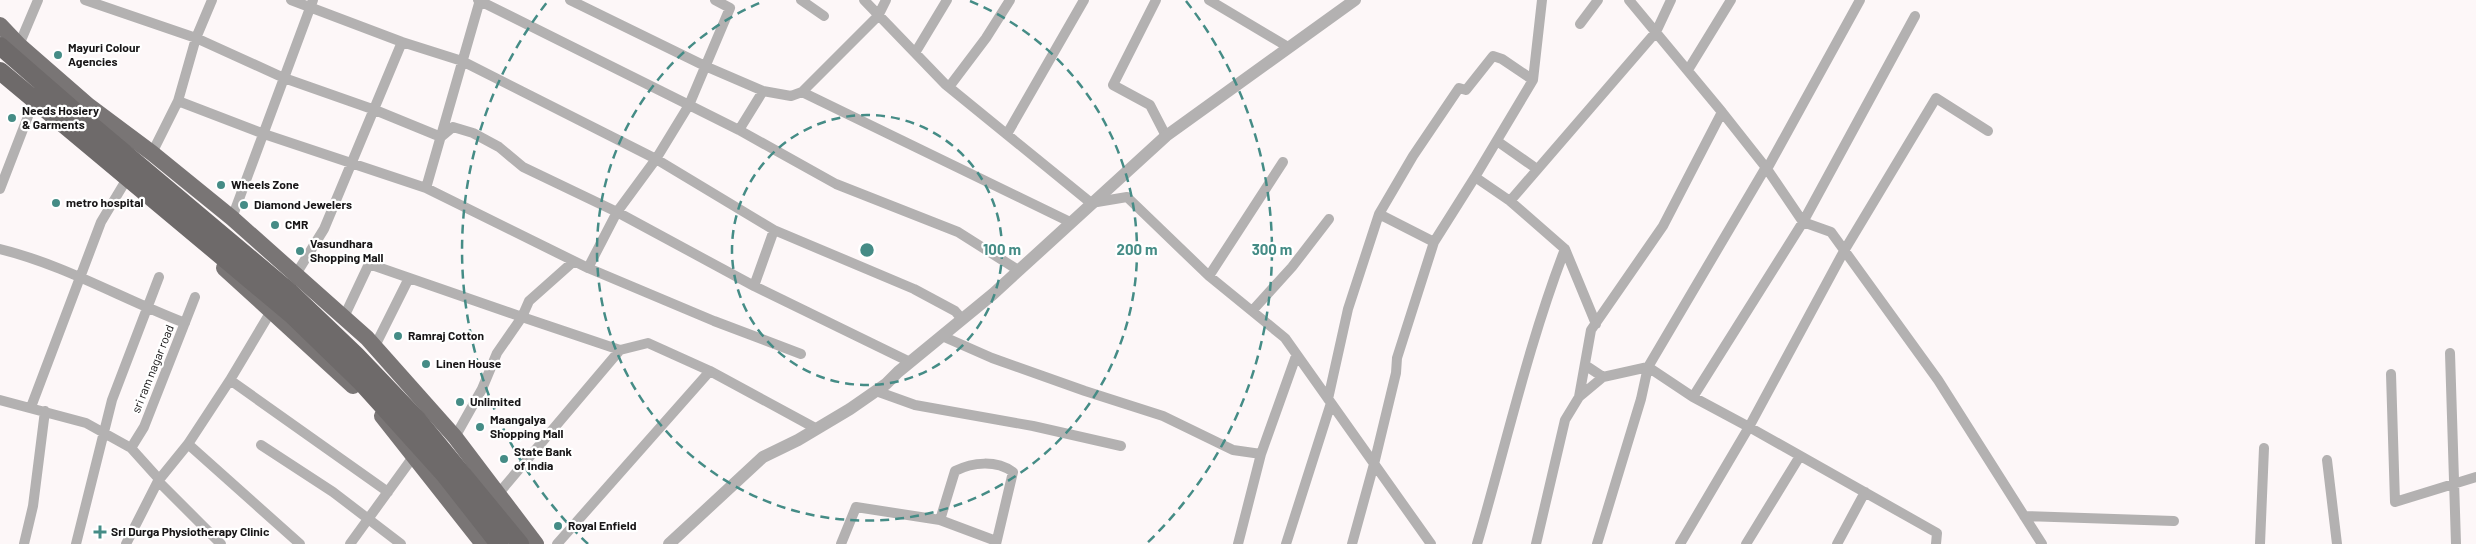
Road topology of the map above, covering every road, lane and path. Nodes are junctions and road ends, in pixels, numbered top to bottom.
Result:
1 (38, 0) edge
2 (85, 0) edge
3 (212, 0) edge
4 (291, 0) edge
5 (479, 0) edge
6 (570, 0) edge
7 (715, 0) edge
8 (801, 0) edge
9 (864, 0) edge
10 (886, 0) edge
11 (947, 0) edge
12 (1010, 0) edge
13 (1084, 0) edge
14 (1156, 0) edge
15 (1208, 0) edge
16 (1355, 0) edge
17 (1542, 0) edge
18 (1598, 0) edge
19 (1629, 0) edge
20 (1671, 0) edge
21 (1731, 0) edge
22 (1860, 0) edge
23 (98, 2) edge
24 (312, 4) edge
25 (733, 4) edge
26 (824, 16) dead end
27 (878, 16) junction
28 (1915, 16) dead end
29 (1580, 24) dead end
30 (0, 25) edge
31 (1656, 32) junction
32 (196, 38) junction
33 (402, 42) junction
34 (19, 45) junction
35 (0, 46) edge
36 (1288, 47) junction
37 (915, 53) junction
38 (462, 61) junction
39 (705, 66) junction
40 (1688, 70) junction
41 (0, 72) edge
42 (284, 78) junction
43 (0, 79) edge
44 (1533, 80) junction
45 (949, 87) junction
46 (763, 91) junction
47 (802, 92) junction
48 (178, 101) junction
49 (689, 105) junction
50 (32, 106) junction
51 (375, 110) junction
52 (1722, 112) junction
53 (740, 130) junction
54 (1988, 131) dead end
55 (264, 134) junction
56 (1007, 134) junction
57 (1166, 136) junction
58 (441, 137) junction
59 (1497, 141) junction
60 (152, 153) junction
61 (656, 159) junction
62 (1283, 162) dead end
63 (351, 164) junction
64 (1766, 168) junction
65 (1537, 169) junction
66 (1475, 177) junction
67 (125, 182) junction
68 (0, 188) edge
69 (426, 188) junction
70 (1510, 201) junction
71 (1091, 203) junction
72 (617, 212) junction
73 (1379, 214) junction
74 (232, 218) junction
75 (1329, 219) dead end
76 (1070, 222) junction
77 (1803, 222) junction
78 (774, 230) junction
79 (1434, 242) junction
80 (0, 249) edge
81 (1565, 249) junction
82 (1844, 251) junction
83 (574, 261) junction
84 (588, 268) junction
85 (1018, 270) junction
86 (81, 276) junction
87 (1209, 276) junction
88 (160, 277) dead end
89 (295, 277) junction
90 (409, 278) junction
91 (754, 286) junction
92 (195, 297) dead end
93 (147, 309) junction
94 (272, 310) junction
95 (1252, 311) junction
96 (344, 317) junction
97 (522, 317) junction
98 (962, 319) junction
99 (185, 322) junction
100 (1596, 324) junction
101 (942, 336) junction
102 (375, 346) junction
103 (620, 350) junction
104 (2450, 353) dead end
105 (801, 354) dead end
106 (1296, 356) junction
107 (910, 362) junction
108 (1585, 365) junction
109 (1648, 367) junction
110 (710, 371) junction
111 (2391, 374) dead end
112 (1603, 377) junction
113 (230, 380) junction
114 (876, 392) junction
115 (1579, 397) junction
116 (1693, 397) junction
117 (0, 400) edge
118 (1329, 401) junction
119 (32, 407) junction
120 (45, 411) junction
121 (1749, 427) junction
122 (817, 429) junction
123 (103, 432) junction
124 (455, 437) junction
125 (188, 444) junction
126 (262, 444) dead end
127 (1121, 446) dead end
128 (131, 448) junction
129 (2264, 448) dead end
130 (1261, 454) junction
131 (1800, 456) junction
132 (413, 457) junction
133 (2327, 460) dead end
134 (1374, 464) junction
135 (2476, 477) edge
136 (158, 481) junction
137 (2454, 485) junction
138 (388, 492) junction
139 (1865, 492) junction
140 (500, 493) junction
141 (2024, 516) junction
142 (368, 518) junction
143 (940, 520) junction
144 (2174, 522) dead end
145 (996, 543) edge
146 (24, 544) edge
147 (76, 544) edge
148 (126, 544) edge
149 (221, 544) edge
150 (300, 544) edge
151 (350, 544) edge
152 (401, 544) edge
153 (483, 544) edge
154 (499, 544) edge
155 (520, 544) edge
156 (536, 544) edge
157 (557, 544) edge
158 (669, 544) edge
159 (841, 544) edge
160 (1238, 544) edge
161 (1286, 544) edge
162 (1352, 544) edge
163 (1431, 544) edge
164 (1477, 544) edge
165 (1536, 544) edge
166 (1598, 544) edge
167 (1680, 544) edge
168 (1746, 544) edge
169 (1836, 544) edge
170 (1936, 544) edge
171 (2042, 544) edge
172 (2260, 544) edge
173 (2336, 544) edge
174 (2456, 544) edge

1 - 34 street
2 - 23 street
3 - 32 street
4 - 24 street
5 - 38 street
5 - 49 street
6 - 39 street
7 - 25 street
8 - 26 street
9 - 27 street
10 - 27 street
11 - 37 street
12 - 45 street
13 - 56 street
14 - 57 street
15 - 36 street
16 - 36 street
17 - 44 street
18 - 29 street
19 - 31 street
20 - 31 street
21 - 40 street
22 - 64 street
23 - 32 street
24 - 33 street
24 - 42 street
25 - 39 street
27 - 37 street
27 - 47 street
28 - 77 street
30 - 34 main road
31 - 40 street
31 - 65 street
32 - 42 street
32 - 48 street
33 - 38 street
33 - 51 street
34 - 60 main road
35 - 155 highway
36 - 57 street
37 - 45 street
38 - 58 street
38 - 61 street
39 - 46 street
39 - 49 street
40 - 52 street
41 - 154 highway
42 - 51 street
42 - 55 street
43 - 50 main road
44 - 59 street
44 - 73 street
45 - 56 street
46 - 47 street
46 - 53 street
47 - 76 street
48 - 55 street
48 - 60 street
49 - 53 street
49 - 61 street
50 - 67 main road
50 - 68 street
51 - 58 street
51 - 63 street
52 - 64 street
52 - 100 street
53 - 85 street
54 - 82 street
55 - 63 street
55 - 74 street
56 - 71 street
57 - 71 street
58 - 69 street
58 - 72 street
59 - 65 street
59 - 66 street
60 - 74 main road
61 - 72 street
61 - 78 street
62 - 87 street
63 - 69 street
63 - 89 street
64 - 77 street
64 - 109 street
65 - 70 street
66 - 70 street
66 - 79 street
67 - 86 street
67 - 94 main road
69 - 83 street
70 - 81 street
71 - 76 street
71 - 87 street
72 - 84 street
72 - 91 street
73 - 79 street
73 - 118 street
74 - 89 main road
75 - 95 street
76 - 85 street
77 - 82 street
77 - 116 street
78 - 91 street
78 - 98 street
79 - 134 street
80 - 86 street
81 - 100 street
81 - 164 street
82 - 121 street
82 - 141 street
83 - 84 street
83 - 97 street
84 - 105 street
85 - 98 street
86 - 93 street
86 - 119 street
87 - 95 street
88 - 93 street
89 - 96 main road
90 - 96 street
90 - 97 street
90 - 102 street
91 - 107 street
92 - 99 street, sri ram nagar road
93 - 99 street
93 - 123 street
94 - 113 street
94 - 132 main road
95 - 106 street
96 - 102 main road
97 - 103 street
97 - 124 street
98 - 101 street
99 - 128 street, sri ram nagar road
100 - 108 street
101 - 107 street
101 - 130 street
102 - 124 main road
103 - 110 street
103 - 140 street
104 - 137 street
106 - 118 street
106 - 130 street
107 - 114 street
108 - 112 street
108 - 115 street
109 - 112 street
109 - 116 street
109 - 166 street
110 - 122 street
110 - 157 street
111 - 137 street
112 - 115 street
113 - 125 street
113 - 138 street
114 - 122 street
114 - 127 street
115 - 165 street
116 - 121 street
117 - 119 street
118 - 134 street
118 - 161 street
119 - 120 street
120 - 123 street
120 - 146 street
121 - 131 street
121 - 167 street
122 - 158 street
123 - 128 street
123 - 147 street
124 - 140 main road
125 - 136 street
125 - 150 street
126 - 142 street
128 - 136 street
129 - 172 street
130 - 160 street
131 - 139 street
131 - 168 street
132 - 138 street
132 - 153 main road
133 - 173 street
134 - 162 street
134 - 163 street
135 - 137 street
136 - 148 street
136 - 149 street
137 - 174 street
138 - 142 street
139 - 169 street
139 - 170 street
140 - 156 main road
141 - 144 street
141 - 171 street
142 - 151 street
142 - 152 street
143 - 145 street
143 - 145 street
143 - 159 street

